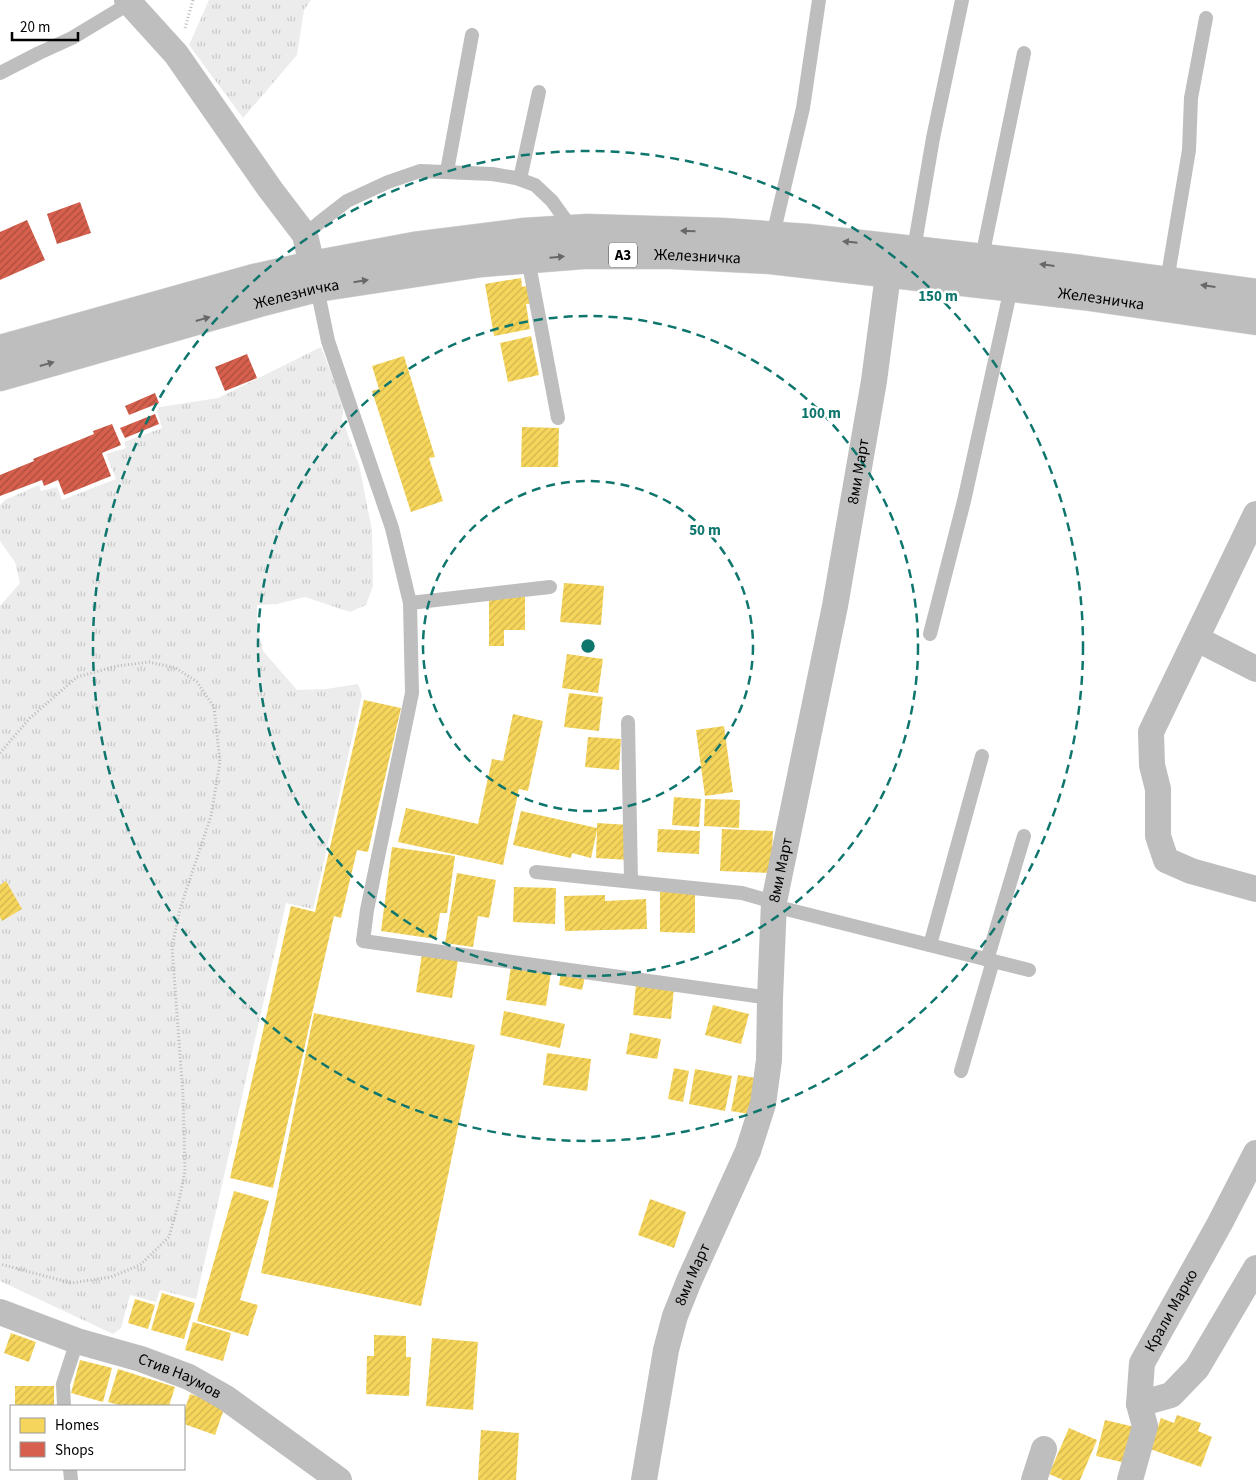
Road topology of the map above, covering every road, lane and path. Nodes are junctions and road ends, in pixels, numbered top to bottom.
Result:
1 (819, 0) edge
2 (962, 0) edge
3 (128, 2) edge
4 (1206, 18) dead end
5 (472, 35) dead end
6 (1024, 52) dead end
7 (0, 73) edge
8 (539, 92) dead end
9 (447, 171) junction
10 (520, 179) junction
11 (572, 229) junction
12 (306, 236) junction
13 (773, 236) junction
14 (903, 248) junction
15 (982, 258) junction
16 (528, 259) junction
17 (889, 274) junction
18 (314, 277) junction
19 (1167, 281) junction
20 (1011, 288) junction
21 (1256, 293) edge
22 (1256, 321) edge
23 (0, 349) edge
24 (0, 377) edge
25 (558, 418) dead end
26 (1256, 514) edge
27 (550, 587) dead end
28 (410, 603) junction
29 (930, 634) dead end
30 (1197, 639) junction
31 (1256, 670) edge
32 (628, 722) dead end
33 (0, 753) edge
34 (982, 756) dead end
35 (1024, 836) dead end
36 (536, 872) dead end
37 (631, 882) junction
38 (1256, 889) edge
39 (774, 904) junction
40 (930, 945) junction
41 (990, 960) junction
42 (1029, 970) dead end
43 (770, 998) junction
44 (961, 1071) dead end
45 (1256, 1153) edge
46 (0, 1264) edge
47 (1256, 1268) edge
48 (0, 1312) edge
49 (77, 1341) junction
50 (1139, 1404) junction
51 (64, 1405) edge
52 (1044, 1449) dead end
53 (339, 1480) edge
54 (644, 1480) edge
55 (1034, 1480) edge
56 (1130, 1480) edge

1 - 13 lane
2 - 14 lane
3 - 7 lane
3 - 12 street
4 - 19 lane
5 - 9 lane
6 - 15 lane
8 - 10 lane
9 - 10 lane
9 - 12 lane
10 - 11 lane
13 -> 11 main road, Железничка / A3
11 - 18 main road, Железничка / A3
12 - 18 street
14 -> 13 main road, Железничка / A3
14 - 15 main road, Железничка / A3
14 - 17 street, 8ми Март
19 -> 15 main road, Железничка / A3
16 -> 17 main road, Железничка / A3
18 -> 16 main road, Железничка / A3
16 - 25 lane
17 - 20 main road, Железничка / A3
17 - 39 street, 8ми Март
18 - 23 main road, Железничка / A3
24 -> 18 main road, Железничка / A3
18 - 28 lane
21 -> 19 main road, Железничка / A3
20 - 22 main road, Железничка / A3
20 - 29 lane
26 - 30 street
27 - 28 lane
28 - 43 lane
30 - 31 street
30 - 38 street
32 - 37 lane
33 - 46 path
34 - 40 lane
35 - 41 lane
36 - 37 lane
37 - 39 lane
39 - 40 lane
39 - 43 street, 8ми Март
40 - 41 lane
41 - 42 lane
41 - 44 lane
43 - 54 street, 8ми Март
45 - 50 street, Крали Марко
47 - 50 street
48 - 49 street, Стив Наумов
49 - 51 lane
49 - 53 street, Стив Наумов
50 - 56 street, Крали Марко
52 - 55 street

